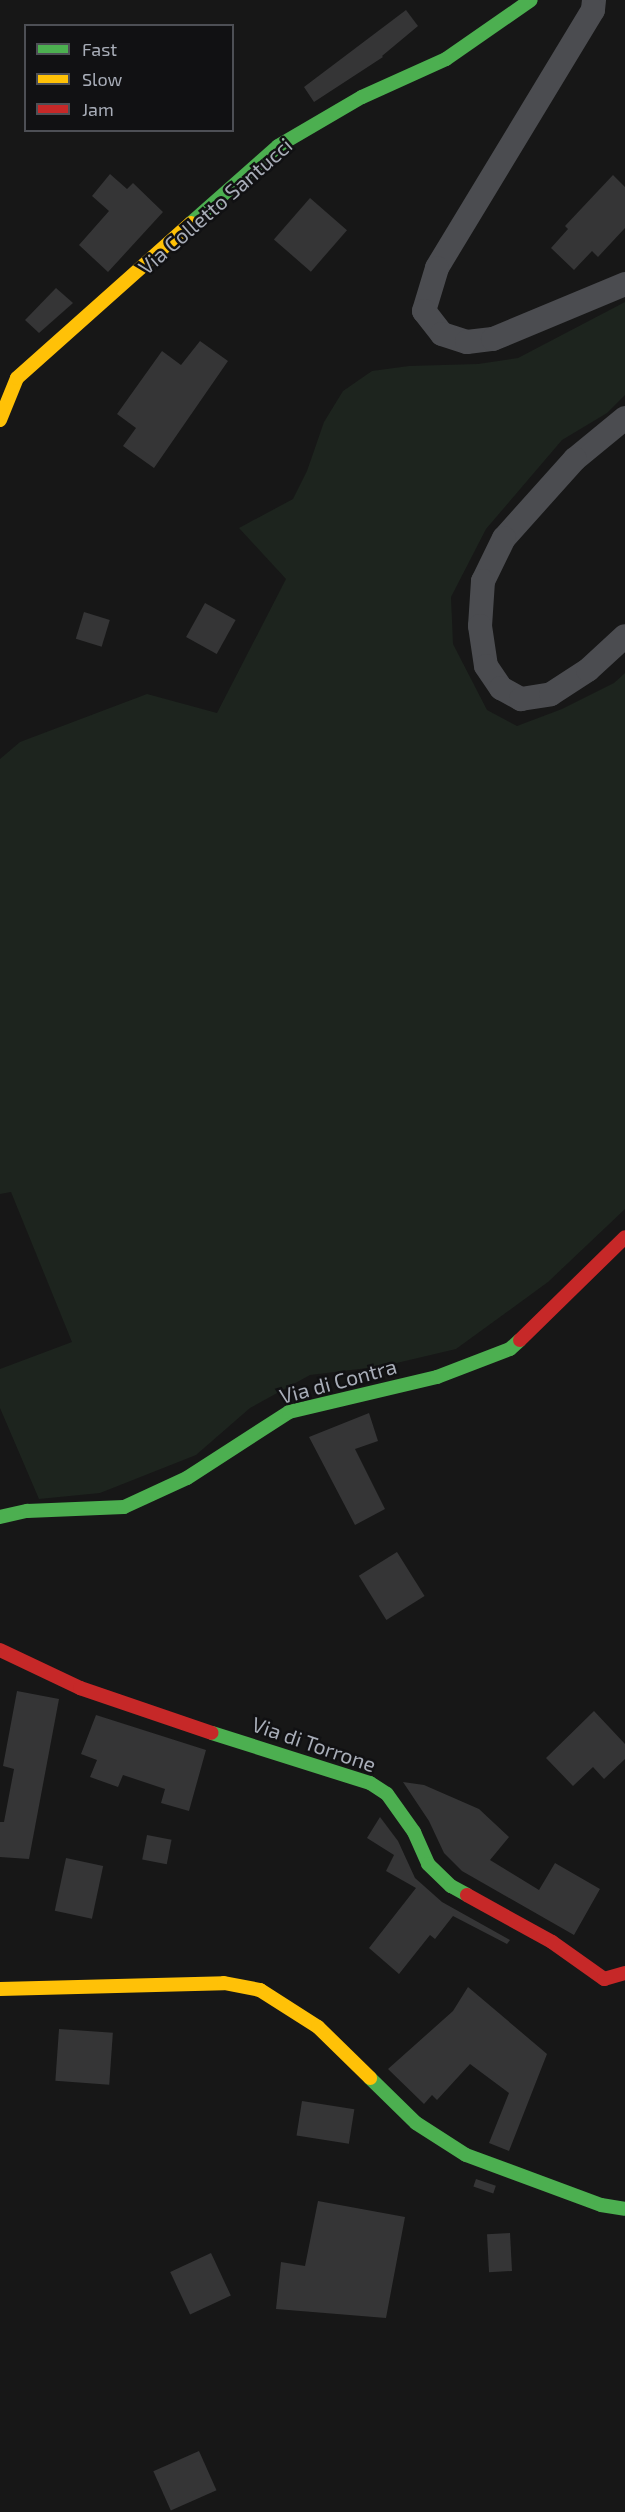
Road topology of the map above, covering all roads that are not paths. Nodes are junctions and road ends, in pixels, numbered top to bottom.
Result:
1 (531, 0) edge
2 (594, 0) edge
3 (625, 284) edge
4 (625, 418) edge
5 (0, 420) edge
6 (625, 636) edge
7 (625, 1237) edge
8 (0, 1517) edge
9 (0, 1650) edge
10 (625, 1973) edge
11 (0, 1989) edge
12 (625, 2209) edge

1 - 5 street, Via Colletto Santucci
2 - 3 street
4 - 6 street
7 - 8 street, Via di Contra
9 - 10 street, Via di Torrone
11 - 12 street

